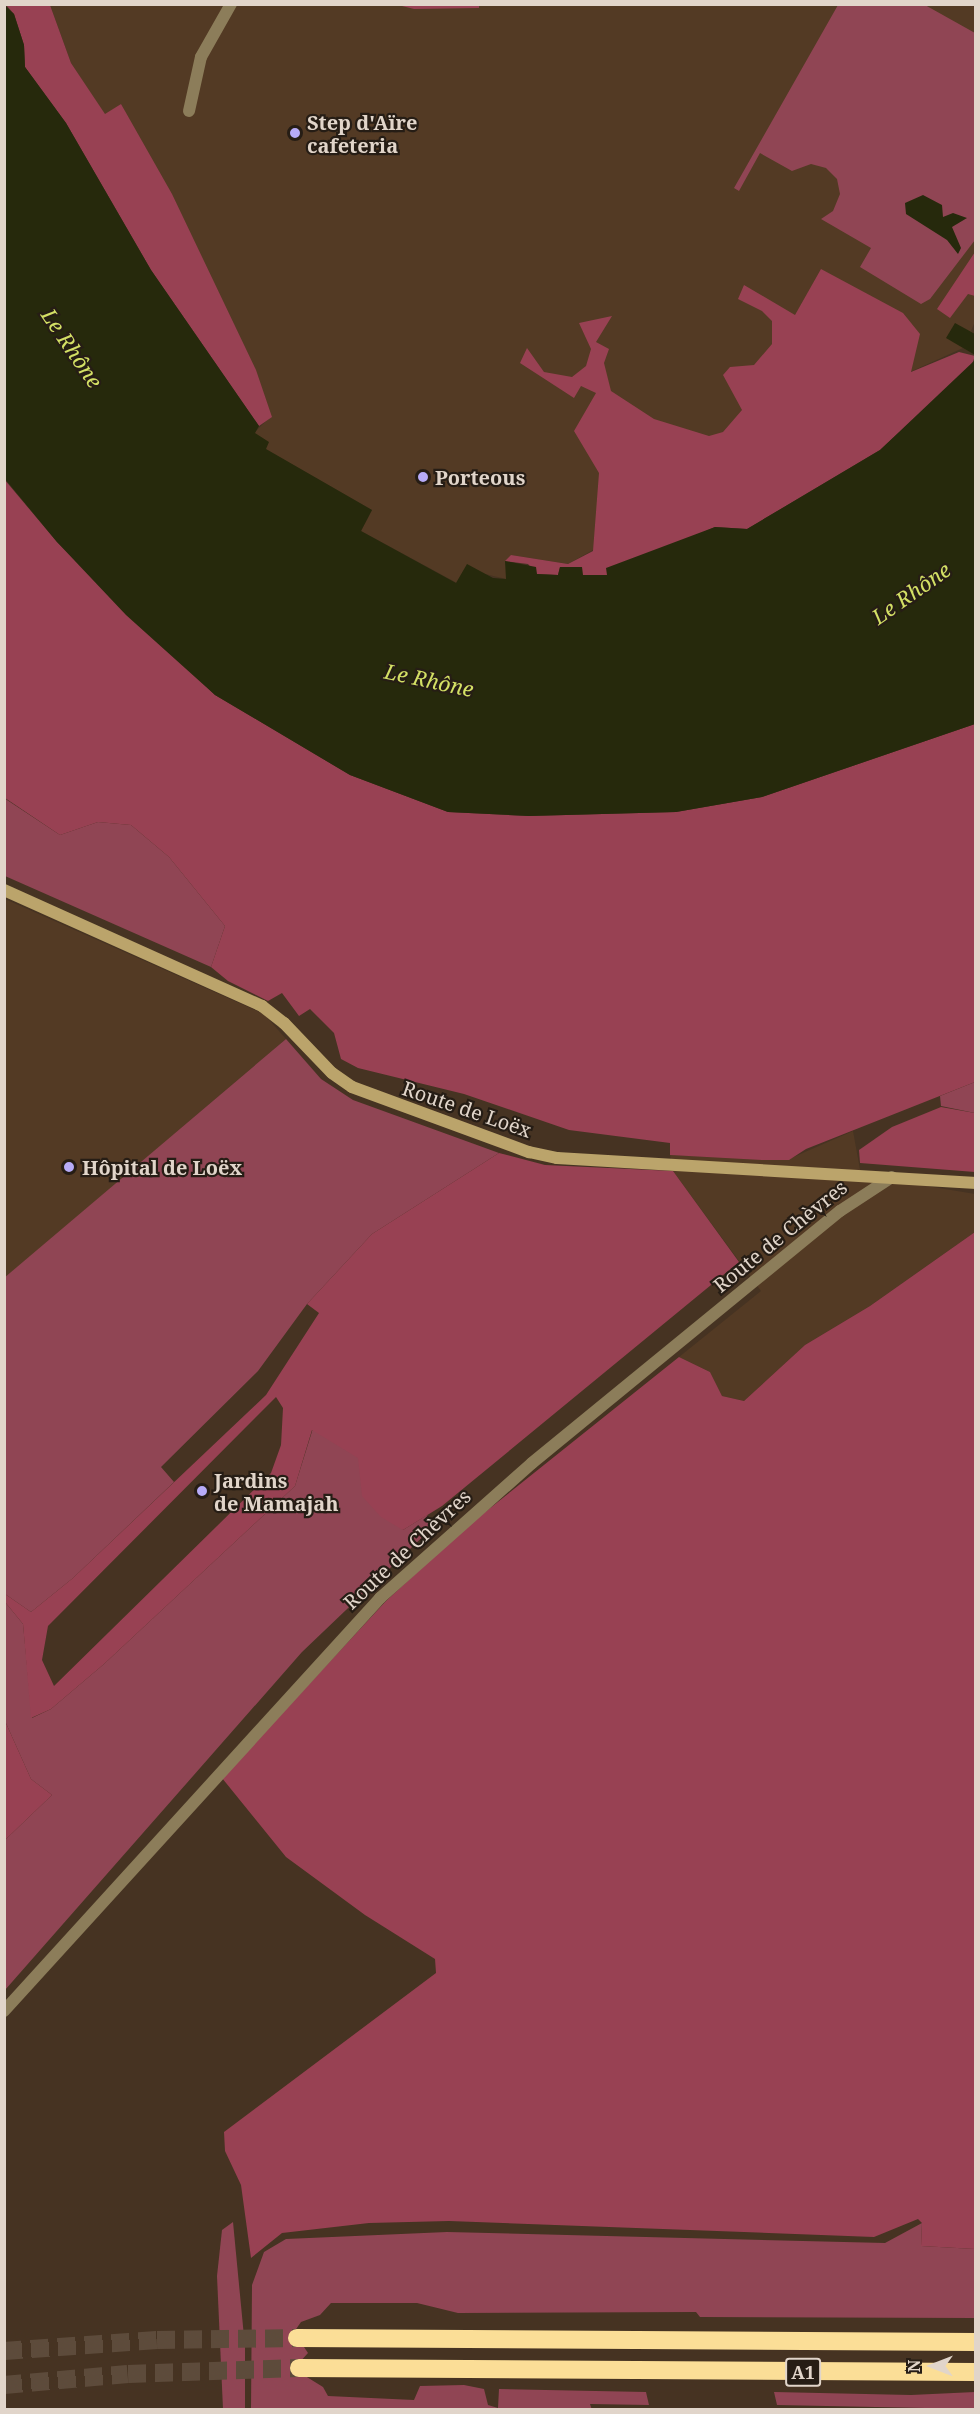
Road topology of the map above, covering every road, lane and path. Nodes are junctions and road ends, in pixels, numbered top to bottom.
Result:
1 (231, 4) edge
2 (189, 111) dead end
3 (4, 890) edge
4 (892, 1177) junction
5 (975, 1184) edge
6 (4, 2012) edge
7 (297, 2338) tunnel mouth
8 (975, 2342) edge
9 (299, 2368) tunnel mouth
10 (975, 2372) edge

1 - 2 street
3 - 4 street, Route de Loëx
4 - 5 street, Route de Loëx
4 - 6 street, Route de Chèvres
7 - 8 highway, A1
9 - 10 highway, A1

